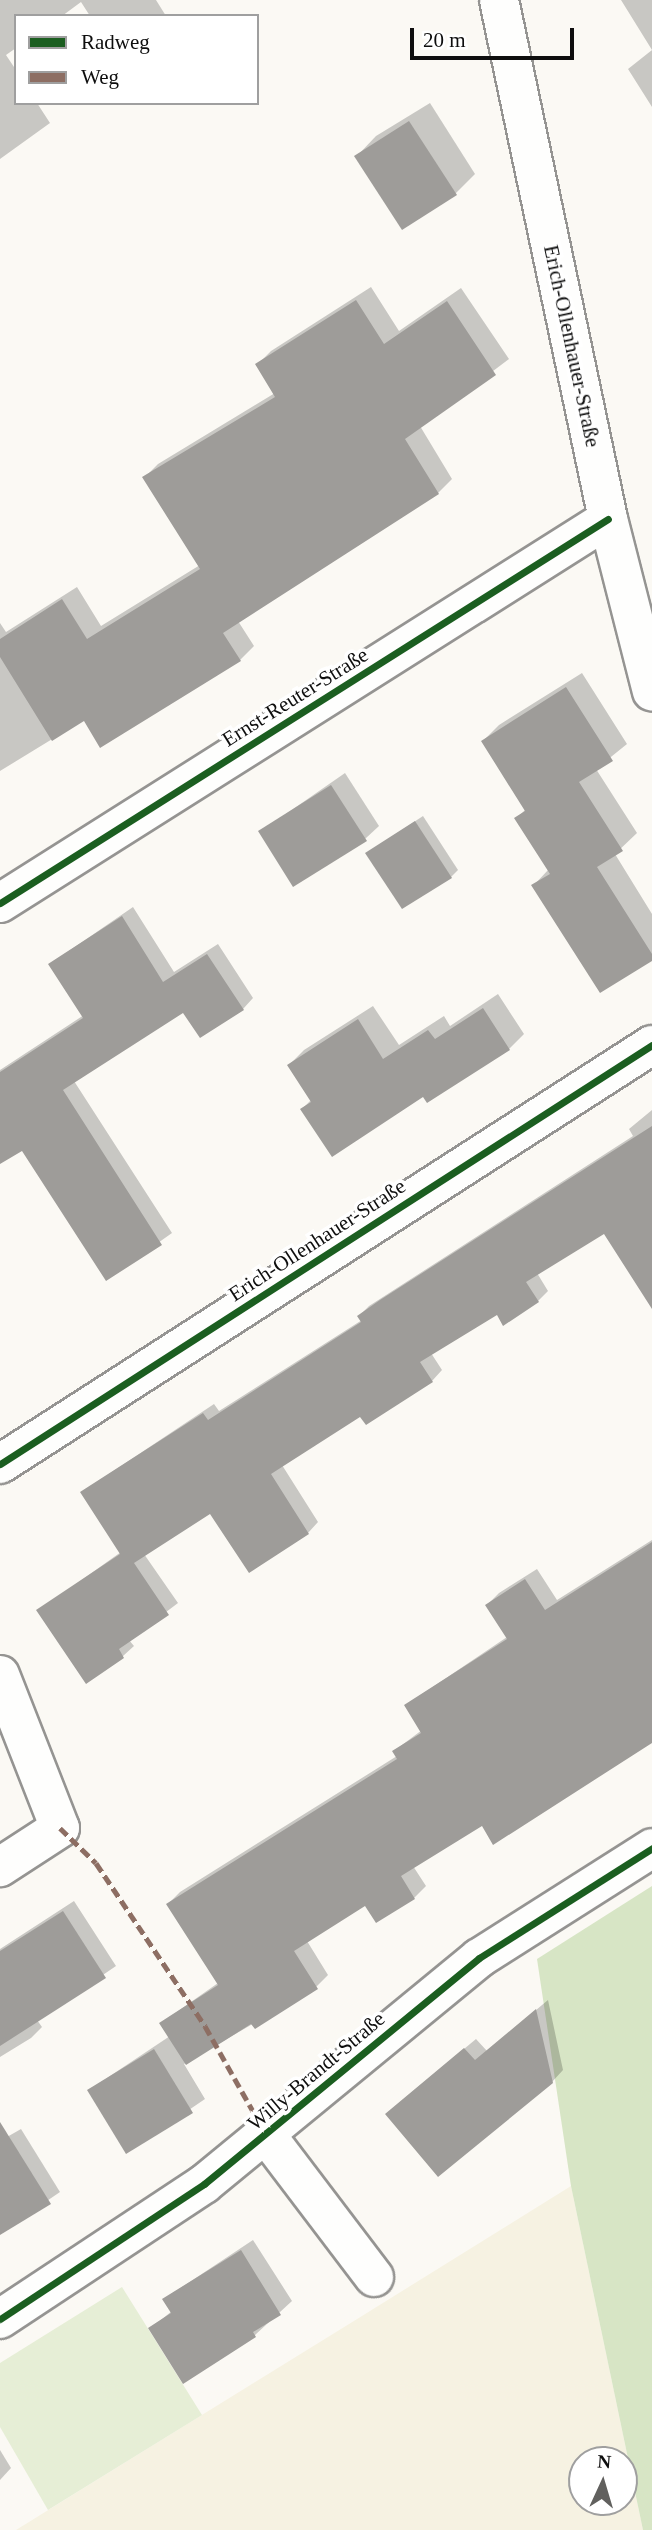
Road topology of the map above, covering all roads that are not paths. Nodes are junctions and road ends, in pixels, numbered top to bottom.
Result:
1 (499, 0) edge
2 (608, 519) junction
3 (652, 691) edge
4 (0, 903) edge
5 (652, 1045) edge
6 (0, 1464) edge
7 (0, 1675) edge
8 (652, 1848) edge
9 (0, 1867) edge
10 (267, 2136) junction
11 (374, 2277) dead end
12 (0, 2319) edge

1 - 2 street, Erich-Ollenhauer-Straße
2 - 3 street, Erich-Ollenhauer-Straße
2 - 4 street, Ernst-Reuter-Straße
5 - 6 street, Erich-Ollenhauer-Straße
7 - 9 street
8 - 10 street, Willy-Brandt-Straße
10 - 11 street, Willy-Brandt-Straße
10 - 12 street, Willy-Brandt-Straße

